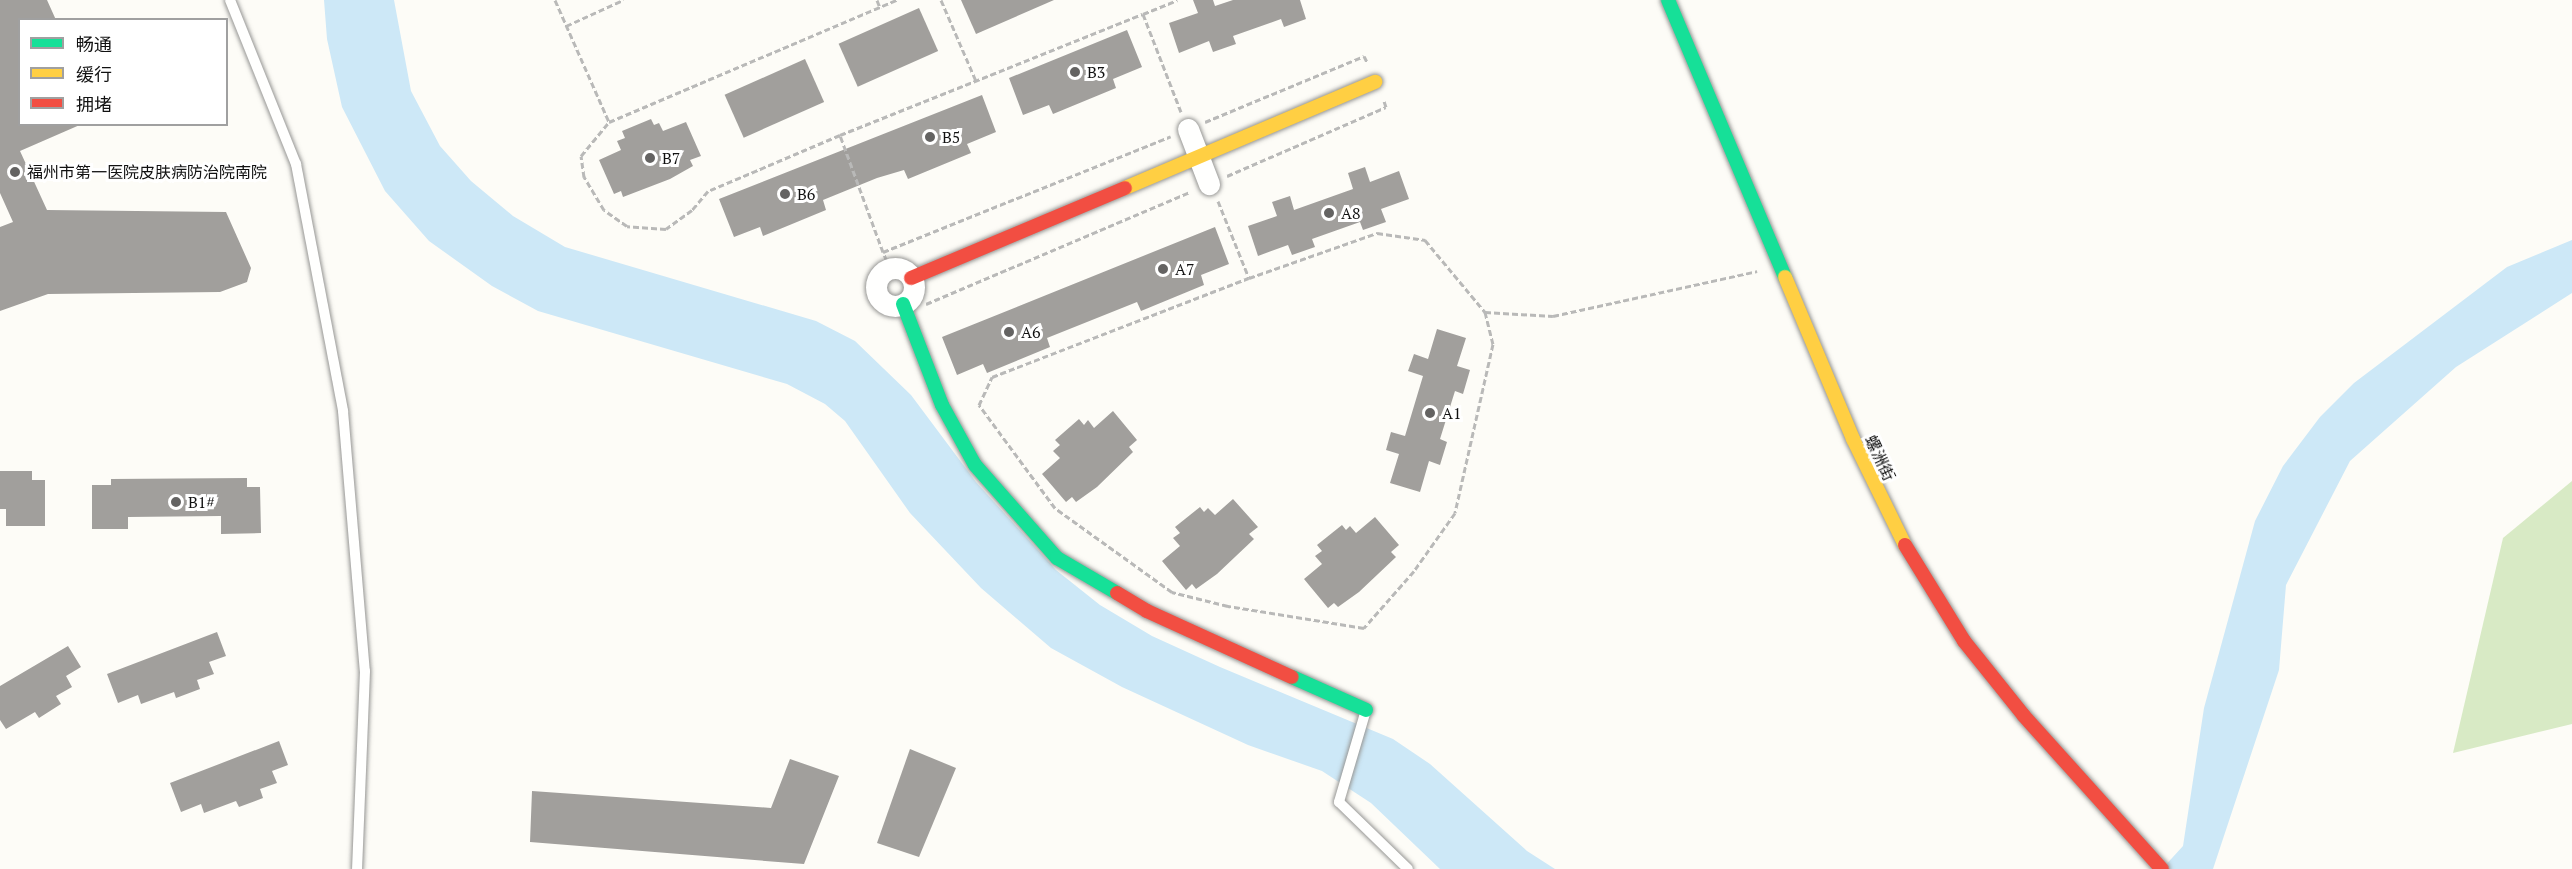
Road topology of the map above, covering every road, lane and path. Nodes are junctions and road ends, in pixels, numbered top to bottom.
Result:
1 (230, 0) edge
2 (555, 0) edge
3 (623, 0) edge
4 (877, 0) edge
5 (897, 0) edge
6 (941, 0) edge
7 (1177, 0) edge
8 (1668, 0) edge
9 (880, 8) junction
10 (1143, 14) junction
11 (566, 26) junction
12 (976, 81) junction
13 (1375, 81) junction
14 (609, 122) junction
15 (1188, 129) junction
16 (840, 135) junction
17 (1198, 157) junction
18 (1209, 183) junction
19 (887, 261) junction
20 (1780, 266) junction
21 (911, 278) junction
22 (1249, 278) junction
23 (904, 308) junction
24 (1485, 312) junction
25 (1366, 710) joint
26 (357, 869) edge
27 (1408, 869) edge
28 (2162, 869) edge

1 - 26 lane
2 - 11 path
3 - 11 path
4 - 9 path
5 - 9 path
6 - 12 path
7 - 10 path
8 - 20 street, 螺洲街
9 - 14 path
10 - 12 path
10 - 15 path
11 - 14 path
12 - 16 path
13 - 15 path
13 - 17 street
13 - 18 path
14 - 16 path
15 - 17 street
15 - 19 path
16 - 19 path
17 - 18 street
17 - 21 street
18 - 22 path
18 - 23 path
19 - 21 street
19 - 23 street
20 - 24 path
20 - 28 street, 螺洲街
21 - 23 street
22 - 24 path
22 - 24 path
23 - 25 street
25 - 27 lane

